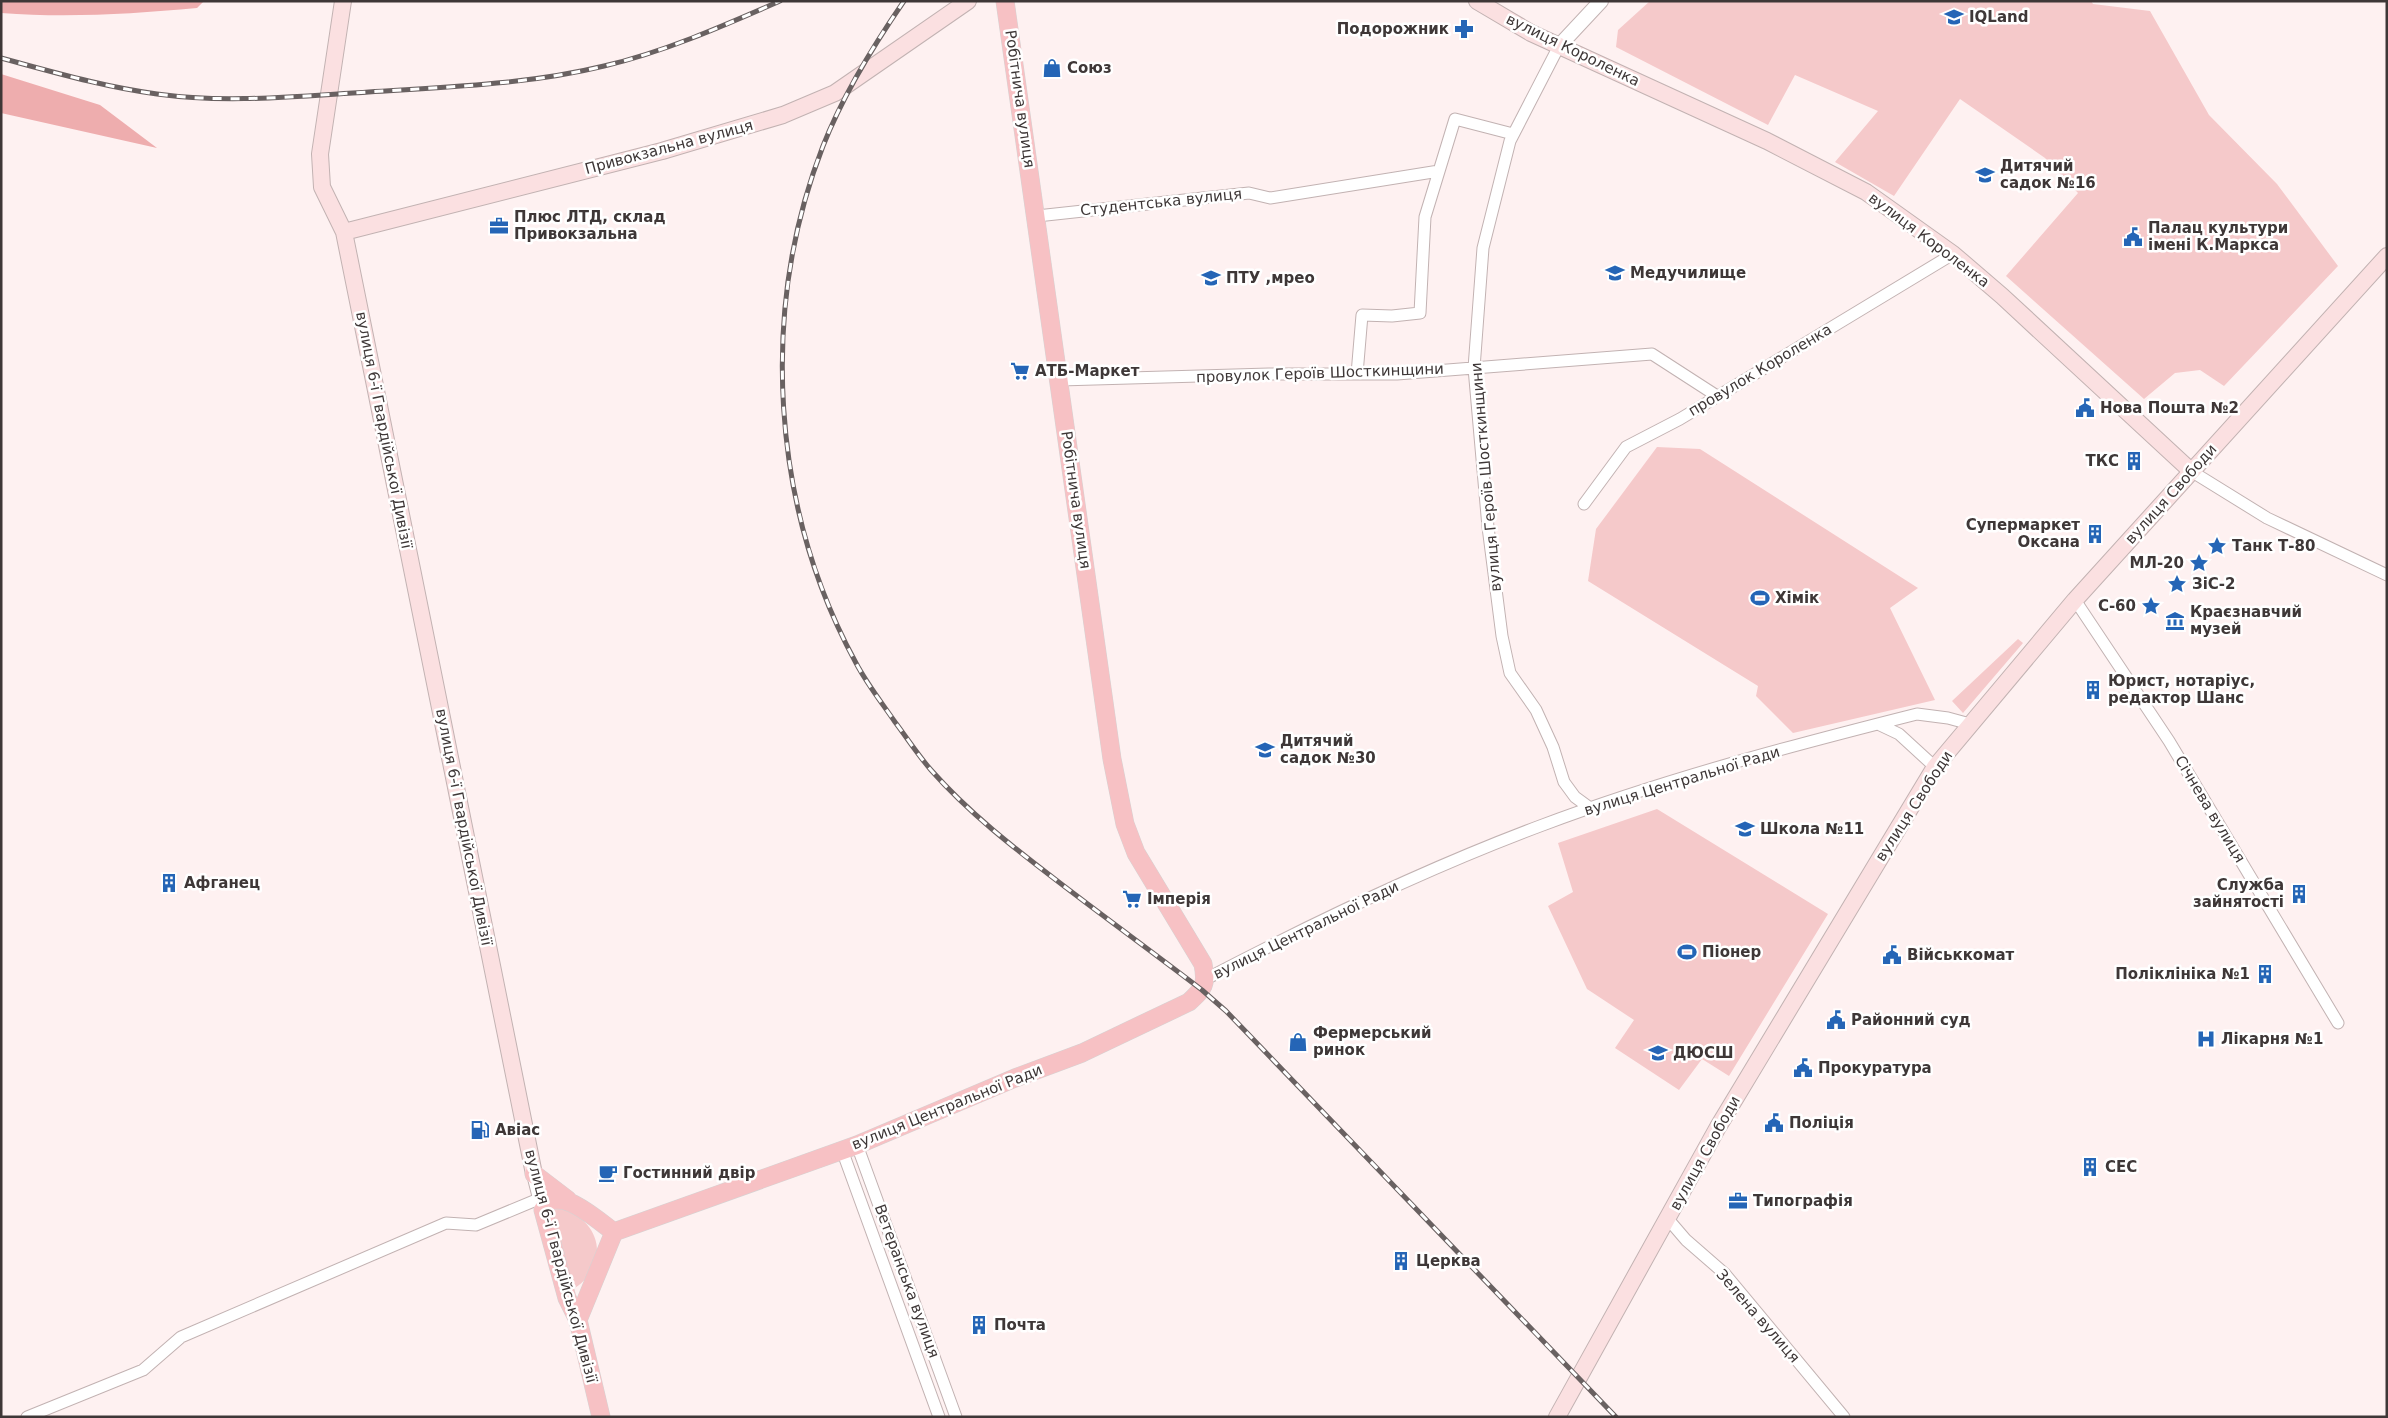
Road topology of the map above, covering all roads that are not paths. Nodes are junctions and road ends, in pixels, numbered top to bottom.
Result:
1 (343, 1) edge
2 (968, 1) edge
3 (1005, 1) edge
4 (1477, 1) edge
5 (1601, 1) edge
6 (1559, 46) junction
7 (1514, 134) junction
8 (1435, 172) junction
9 (1037, 216) junction
10 (344, 232) junction
11 (1953, 254) junction
12 (2387, 256) edge
13 (1474, 368) junction
14 (1357, 374) junction
15 (1060, 380) junction
16 (1717, 396) junction
17 (2192, 471) junction
18 (1584, 504) dead end
19 (2387, 575) edge
20 (2076, 600) junction
21 (1970, 724) junction
22 (1880, 725) junction
23 (1935, 767) junction
24 (1590, 808) junction
25 (1206, 979) junction
26 (2338, 1023) dead end
27 (849, 1147) junction
28 (534, 1174) junction
29 (568, 1200) junction
30 (542, 1204) junction
31 (1668, 1219) junction
32 (614, 1232) junction
33 (592, 1287) junction
34 (566, 1293) junction
35 (578, 1320) junction
36 (27, 1417) edge
37 (601, 1417) edge
38 (940, 1417) edge
39 (956, 1417) edge
40 (1557, 1417) edge
41 (1844, 1417) edge

1 - 10 main road, вулиця 6-ї Гвардійської Дивізії
2 - 10 main road, Привокзальна вулиця
3 - 9 main road, Робітнича вулиця
4 - 6 main road, вулиця Короленка
5 - 6 street, вулиця Героїв Шосткинщини
6 - 7 street, вулиця Героїв Шосткинщини
6 - 11 main road, вулиця Короленка
7 - 8 street
7 - 13 street, вулиця Героїв Шосткинщини
8 - 9 street, Студентська вулиця
8 - 14 street
9 - 15 main road, Робітнича вулиця
10 - 28 main road, вулиця 6-ї Гвардійської Дивізії
11 - 16 street, провулок Короленка
11 - 17 main road, вулиця Короленка
12 - 17 main road, вулиця Свободи
13 - 14 street, провулок Героїв Шосткинщини
13 - 16 street, провулок Героїв Шосткинщини
13 - 24 street, вулиця Героїв Шосткинщини
14 - 15 street, провулок Героїв Шосткинщини
15 - 25 main road, Робітнича вулиця
16 - 18 street, провулок Короленка
17 - 19 street, вулиця Короленка
17 - 20 main road, вулиця Свободи
20 - 21 main road, вулиця Свободи
20 - 26 street, Січнева вулиця
21 - 22 street, вулиця Центральної Ради
21 - 23 main road, вулиця Свободи
22 - 23 street
22 - 24 street, вулиця Центральної Ради
23 - 31 main road, вулиця Свободи
24 - 25 street, вулиця Центральної Ради
25 - 27 main road, вулиця Центральної Ради
27 - 32 main road, вулиця Центральної Ради
27 - 38 street, Ветеранська вулиця
27 - 39 street, Ветеранська вулиця
28 - 29 main road
28 - 30 street, вулиця 6-ї Гвардійської Дивізії
29 - 30 main road
29 - 32 main road
30 - 34 main road, вулиця 6-ї Гвардійської Дивізії
30 - 36 street
31 - 40 main road, вулиця Свободи
31 - 41 street, Зелена вулиця
32 - 33 main road
33 - 34 main road
33 - 35 main road
34 - 35 main road, вулиця 6-ї Гвардійської Дивізії
35 - 37 main road, вулиця 6-ї Гвардійської Дивізії

